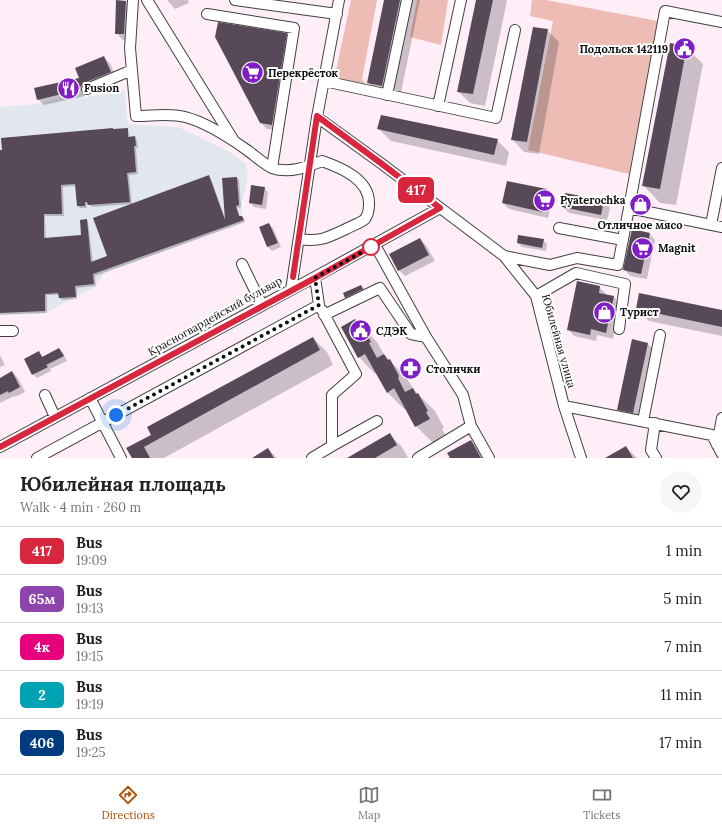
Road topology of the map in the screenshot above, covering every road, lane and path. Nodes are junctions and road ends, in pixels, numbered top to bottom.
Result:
1 (133, 0) edge
2 (147, 0) edge
3 (235, 0) edge
4 (339, 0) edge
5 (407, 0) edge
6 (461, 0) edge
7 (208, 14) dead end
8 (337, 14) junction
9 (722, 22) edge
10 (515, 30) dead end
11 (132, 70) junction
12 (324, 81) junction
13 (87, 90) dead end
14 (387, 95) junction
15 (438, 106) junction
16 (317, 116) junction
17 (235, 142) junction
18 (309, 167) junction
19 (272, 168) junction
20 (722, 168) edge
21 (440, 208) junction
22 (629, 208) junction
23 (711, 225) junction
24 (722, 227) edge
25 (559, 228) dead end
26 (299, 239) junction
27 (623, 240) junction
28 (375, 245) junction
29 (504, 256) junction
30 (242, 264) dead end
31 (315, 278) junction
32 (291, 290) junction
33 (536, 296) junction
34 (262, 305) junction
35 (319, 305) junction
36 (324, 315) junction
37 (618, 329) dead end
38 (0, 331) edge
39 (13, 331) dead end
40 (660, 335) dead end
41 (426, 337) junction
42 (45, 395) dead end
43 (90, 398) junction
44 (564, 406) junction
45 (56, 417) junction
46 (722, 418) edge
47 (377, 421) dead end
48 (643, 421) junction
49 (102, 423) junction
50 (655, 423) junction
51 (472, 426) junction
52 (332, 446) junction
53 (0, 447) edge
54 (720, 449) edge
55 (37, 458) edge
56 (121, 458) edge
57 (312, 458) edge
58 (418, 458) edge
59 (489, 458) edge
60 (582, 458) edge
61 (656, 458) edge

1 - 11 street
2 - 17 street
3 - 8 street
4 - 8 street, Красногвардейский бульвар
5 - 14 street
6 - 15 street
7 - 19 street
8 - 12 street, Красногвардейский бульвар
9 - 22 street
10 - 15 street
11 - 13 street
11 - 17 street
12 - 14 street
12 - 16 street, Красногвардейский бульвар
14 - 15 street
16 - 18 street, Красногвардейский бульвар
16 - 21 street, Юбилейная улица
17 - 19 street
18 - 19 street
18 - 26 street, Красногвардейский бульвар
18 - 26 street
20 - 23 street
21 - 28 street
21 - 29 street, Юбилейная улица
22 - 23 street
22 - 27 street
23 - 24 street
25 - 27 street
26 - 32 street, Красногвардейский бульвар
27 - 29 street
28 - 31 street
28 - 41 street
29 - 33 street, Юбилейная улица
30 - 34 street
31 - 32 street
31 - 35 street
32 - 34 street, Красногвардейский бульвар
33 - 37 street
33 - 44 street, Юбилейная улица
34 - 43 street, Красногвардейский бульвар
35 - 36 street
35 - 49 street
36 - 41 street
36 - 52 street
38 - 39 street
40 - 48 street
41 - 51 street
42 - 45 street
43 - 45 street, Красногвардейский бульвар
43 - 49 street
44 - 48 street
44 - 60 street, Юбилейная улица
45 - 53 street, Красногвардейский бульвар
46 - 54 street
47 - 52 street
48 - 50 street
49 - 55 street
49 - 56 street
50 - 54 street
50 - 61 street
51 - 58 street
51 - 59 street
52 - 57 street

